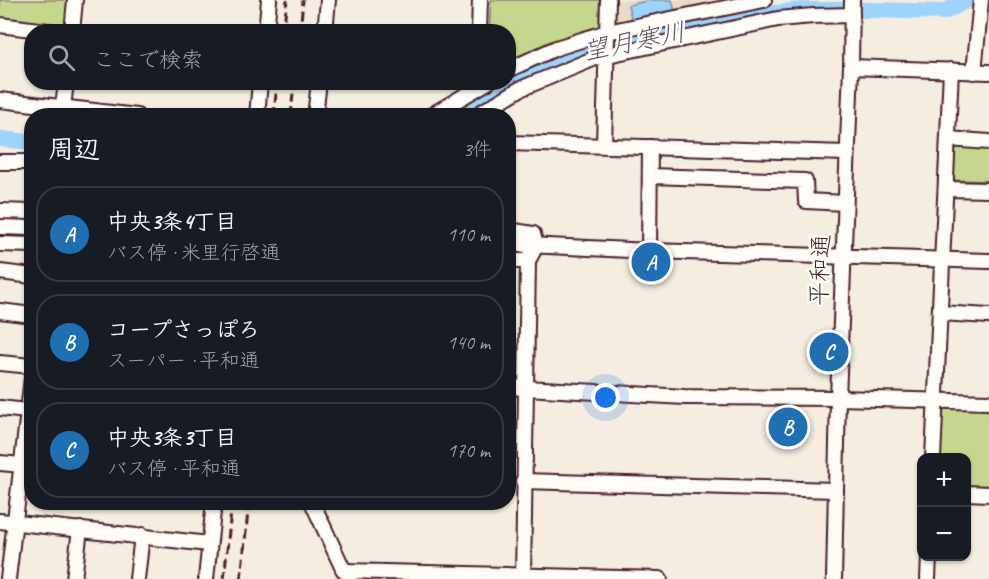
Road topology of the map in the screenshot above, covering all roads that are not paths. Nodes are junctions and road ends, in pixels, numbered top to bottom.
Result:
1 (75, 0) edge
2 (269, 0) edge
3 (328, 0) edge
4 (480, 0) edge
5 (608, 0) edge
6 (764, 0) edge
7 (980, 2) edge
8 (852, 9) edge
9 (73, 24) edge
10 (267, 24) edge
11 (326, 24) edge
12 (479, 24) edge
13 (0, 25) edge
14 (24, 28) edge
15 (606, 44) junction
16 (516, 66) edge
17 (851, 67) junction
18 (951, 70) junction
19 (974, 72) junction
20 (989, 72) edge
21 (65, 90) edge
22 (259, 90) edge
23 (318, 90) edge
24 (474, 90) edge
25 (480, 90) edge
26 (0, 100) edge
27 (41, 108) edge
28 (63, 108) edge
29 (258, 108) edge
30 (316, 108) edge
31 (444, 108) edge
32 (478, 108) edge
33 (486, 108) edge
34 (948, 139) junction
35 (989, 142) edge
36 (516, 143) edge
37 (604, 145) junction
38 (650, 147) junction
39 (847, 153) junction
40 (0, 162) edge
41 (24, 162) edge
42 (650, 176) junction
43 (946, 185) junction
44 (989, 190) edge
45 (845, 203) junction
46 (0, 211) edge
47 (24, 212) edge
48 (0, 227) edge
49 (24, 228) edge
50 (516, 241) edge
51 (0, 244) edge
52 (24, 244) edge
53 (536, 246) junction
54 (649, 251) junction
55 (843, 257) junction
56 (943, 259) junction
57 (516, 261) edge
58 (528, 261) junction
59 (989, 261) edge
60 (0, 272) edge
61 (24, 275) edge
62 (0, 311) edge
63 (940, 313) junction
64 (24, 314) edge
65 (989, 316) edge
66 (0, 363) edge
67 (24, 365) edge
68 (516, 387) edge
69 (525, 388) junction
70 (838, 398) junction
71 (936, 400) junction
72 (989, 402) edge
73 (0, 408) edge
74 (24, 411) edge
75 (933, 453) edge
76 (24, 458) edge
77 (0, 463) edge
78 (24, 464) edge
79 (523, 481) junction
80 (836, 490) junction
81 (971, 493) edge
82 (989, 494) edge
83 (213, 510) edge
84 (316, 510) edge
85 (0, 521) edge
86 (15, 522) junction
87 (80, 529) junction
88 (142, 535) junction
89 (209, 544) junction
90 (929, 561) edge
91 (348, 575) edge
92 (523, 578) edge
93 (579, 578) edge
94 (8, 579) edge
95 (74, 579) edge
96 (137, 579) edge
97 (206, 579) edge
98 (660, 579) edge
99 (834, 579) edge
100 (928, 579) edge

1 - 9 street
2 - 10 street
3 - 11 street
4 - 12 street
5 - 15 street
6 - 15 street
7 - 19 street
8 - 15 street
8 - 17 street, 平和通
13 - 14 street
15 - 16 street
15 - 33 street
15 - 37 street
17 - 18 street
17 - 39 street, 平和通
18 - 19 street
18 - 34 street
19 - 20 street
21 - 28 street
22 - 29 street
23 - 30 street
24 - 31 street
25 - 32 street
26 - 27 street
34 - 35 street
34 - 43 street
36 - 37 street
37 - 38 street
38 - 39 street
38 - 42 street
39 - 45 street, 平和通
40 - 41 street
42 - 45 street
42 - 54 street
43 - 44 street
43 - 56 street
45 - 55 street, 平和通
46 - 47 street
48 - 49 street
50 - 53 street
51 - 52 street
53 - 54 street
53 - 58 street
54 - 55 street
55 - 56 street
55 - 70 street, 平和通
56 - 59 street
56 - 63 street
57 - 58 street
58 - 69 street
60 - 61 street
62 - 64 street
63 - 65 street
63 - 71 street
66 - 67 street
68 - 69 street
69 - 70 street
69 - 79 street
70 - 71 street
70 - 80 street, 平和通
71 - 72 street
71 - 75 street
73 - 74 street
76 - 77 street
78 - 86 street
79 - 80 street
79 - 92 street
80 - 99 street, 平和通
81 - 82 street
83 - 89 street
84 - 91 street
85 - 86 street
86 - 87 street
86 - 94 street
87 - 88 street
87 - 95 street
88 - 89 street
88 - 96 street
89 - 97 street
90 - 100 street
91 - 92 street
92 - 93 street
93 - 98 street

